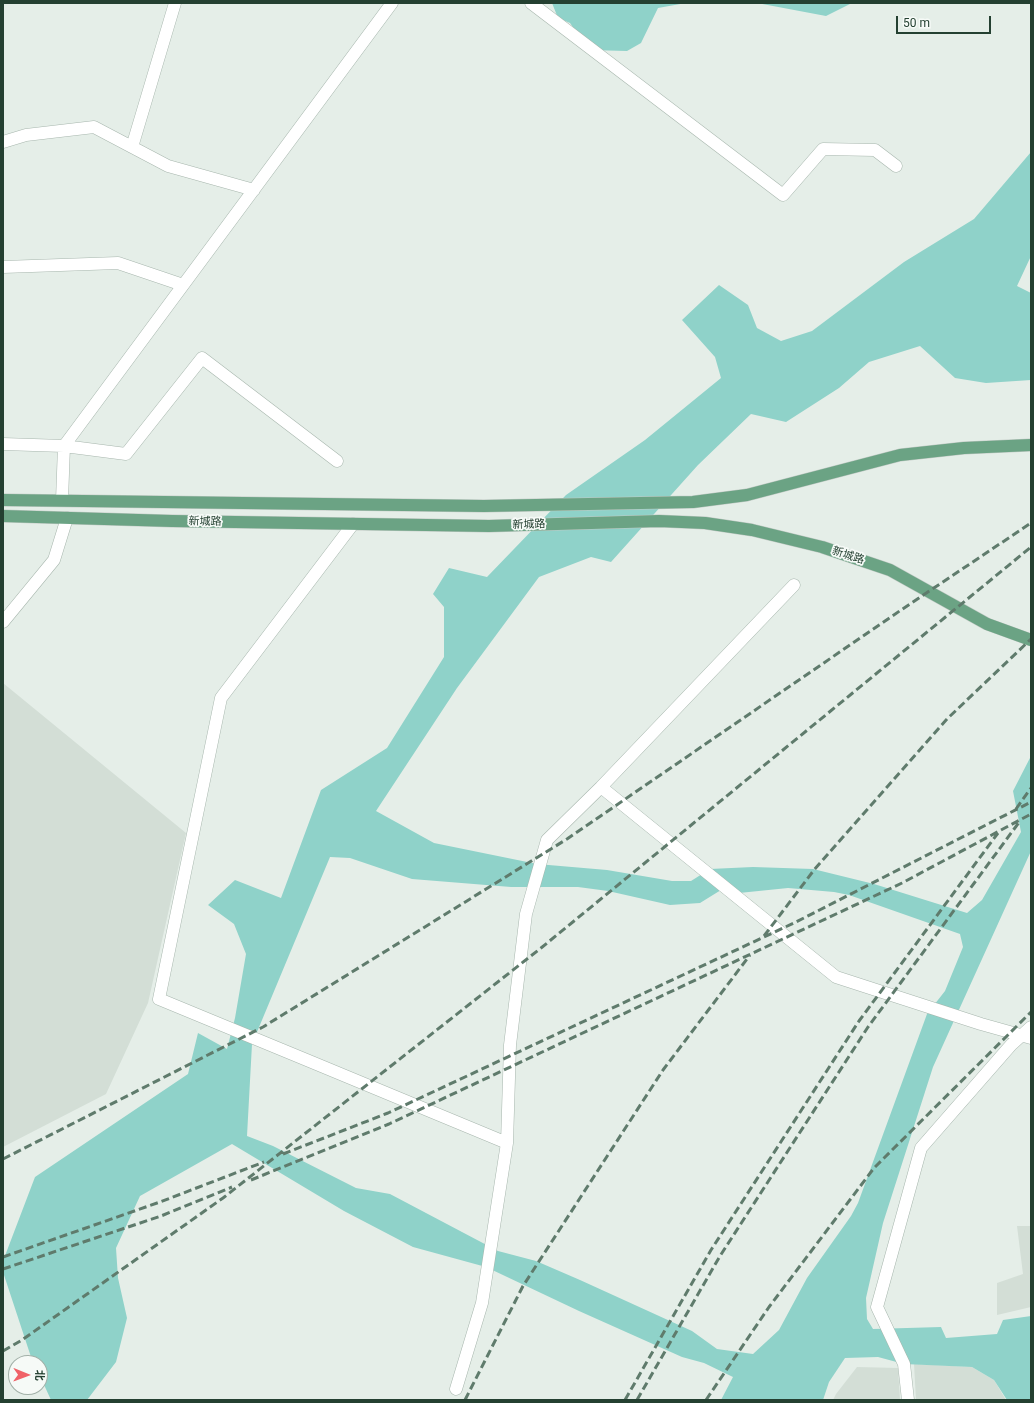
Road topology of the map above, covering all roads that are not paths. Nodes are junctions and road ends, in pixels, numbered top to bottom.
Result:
1 (175, 3) edge
2 (392, 3) edge
3 (531, 3) edge
4 (3, 142) edge
5 (132, 147) junction
6 (896, 166) dead end
7 (254, 190) junction
8 (3, 267) edge
9 (183, 286) junction
10 (3, 444) edge
11 (1031, 445) edge
12 (64, 446) junction
13 (337, 461) dead end
14 (3, 500) edge
15 (62, 500) junction
16 (3, 516) edge
17 (67, 518) junction
18 (353, 524) junction
19 (794, 584) dead end
20 (3, 622) edge
21 (1031, 640) edge
22 (601, 787) junction
23 (1031, 1027) edge
24 (1026, 1037) edge
25 (507, 1143) junction
26 (456, 1389) dead end
27 (908, 1400) edge

1 - 5 street
2 - 7 street
3 - 6 street
4 - 5 street
5 - 7 street
7 - 9 street
8 - 9 street
9 - 12 street
10 - 12 street
11 - 15 main road, 新城路
12 - 13 street
12 - 15 street
14 - 15 main road, 新城路
16 - 17 main road, 新城路
17 - 18 main road, 新城路
17 - 20 street
18 - 21 main road, 新城路
18 - 25 street
19 - 22 street
22 - 24 street
22 - 25 street
23 - 24 street
24 - 27 street
25 - 26 street

